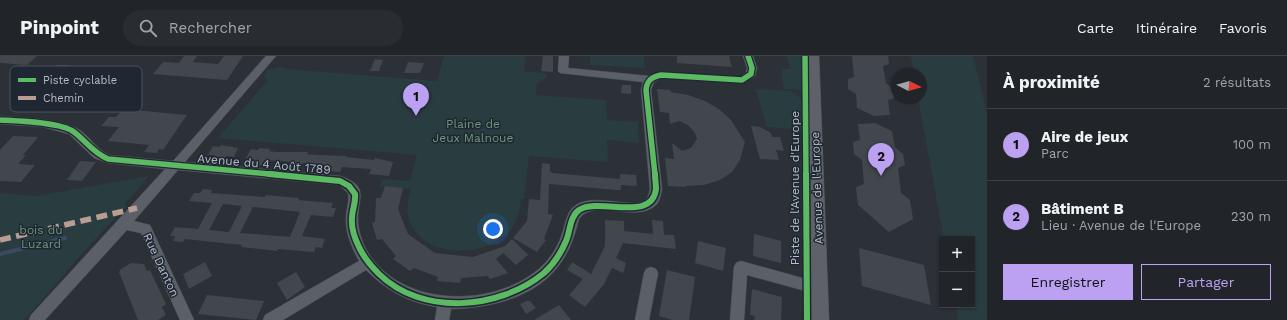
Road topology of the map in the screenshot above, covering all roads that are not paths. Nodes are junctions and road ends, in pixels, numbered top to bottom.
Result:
1 (271, 56) edge
2 (564, 56) edge
3 (748, 56) edge
4 (813, 56) edge
5 (651, 78) junction
6 (0, 120) edge
7 (174, 166) junction
8 (124, 224) junction
9 (368, 262) junction
10 (651, 273) dead end
11 (820, 289) junction
12 (445, 303) junction
13 (36, 320) edge
14 (187, 320) edge
15 (270, 320) edge
16 (442, 320) edge
17 (642, 320) edge
18 (737, 320) edge
19 (820, 320) edge

1 - 7 street
2 - 5 street
3 - 5 street
4 - 11 main road, Avenue de l'Europe
5 - 12 street, Avenue du 4 Août 1789
6 - 7 street
7 - 8 street
7 - 9 street, Avenue du 4 Août 1789
8 - 13 street
8 - 14 street, Rue Danton
9 - 12 street, Avenue du 4 Août 1789
9 - 15 street
10 - 17 street
11 - 18 street
11 - 19 main road, Avenue de l'Europe
12 - 16 street

